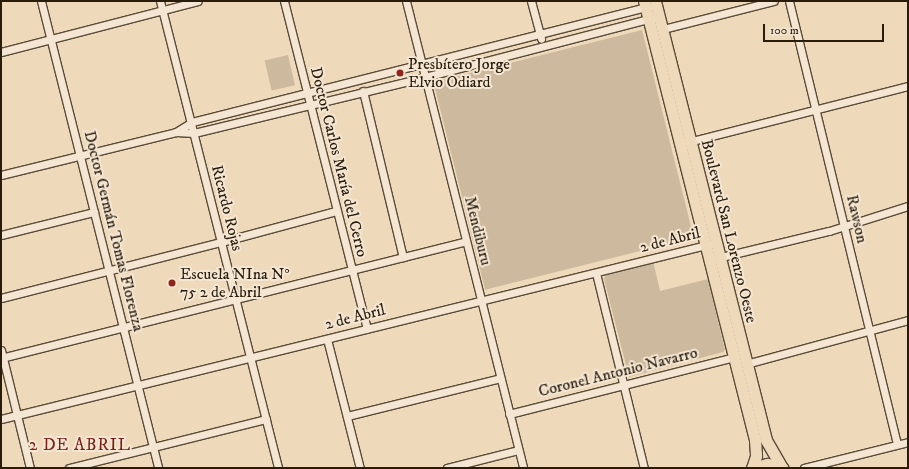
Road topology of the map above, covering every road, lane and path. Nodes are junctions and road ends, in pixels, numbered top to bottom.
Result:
1 (41, 1) edge
2 (160, 1) edge
3 (198, 1) edge
4 (284, 1) edge
5 (406, 1) edge
6 (531, 1) edge
7 (740, 1) edge
8 (774, 1) edge
9 (789, 1) edge
10 (651, 8) edge
11 (742, 9) junction
12 (162, 11) junction
13 (663, 30) junction
14 (540, 35) junction
15 (51, 39) junction
16 (542, 45) junction
17 (1, 52) edge
18 (422, 64) junction
19 (425, 77) junction
20 (908, 86) edge
21 (363, 91) junction
22 (307, 93) junction
23 (310, 104) junction
24 (816, 110) junction
25 (192, 122) junction
26 (176, 132) junction
27 (194, 133) junction
28 (685, 142) junction
29 (81, 157) junction
30 (1, 175) edge
31 (908, 206) edge
32 (336, 211) junction
33 (94, 212) junction
34 (844, 225) junction
35 (1, 236) edge
36 (221, 242) junction
37 (466, 242) junction
38 (711, 244) junction
39 (403, 257) junction
40 (715, 259) junction
41 (109, 270) junction
42 (352, 270) junction
43 (596, 273) junction
44 (1, 298) edge
45 (236, 299) junction
46 (481, 301) junction
47 (908, 320) edge
48 (124, 328) junction
49 (367, 329) junction
50 (869, 331) junction
51 (327, 339) junction
52 (2, 355) edge
53 (734, 357) junction
54 (250, 358) junction
55 (746, 364) junction
56 (500, 378) junction
57 (138, 385) junction
58 (624, 385) junction
59 (509, 414) junction
60 (17, 415) junction
61 (347, 416) junction
62 (266, 418) junction
63 (1, 419) edge
64 (908, 442) edge
65 (897, 444) junction
66 (153, 447) junction
67 (518, 450) junction
68 (782, 467) edge
69 (30, 468) edge
70 (69, 468) edge
71 (158, 468) edge
72 (278, 468) edge
73 (360, 468) edge
74 (447, 468) edge
75 (523, 468) edge
76 (644, 468) edge
77 (752, 468) edge
78 (804, 468) edge

1 - 15 street, Doctor Germán Tomas Florenza
2 - 12 street, Ricardo Rojas
3 - 12 street
4 - 22 street, Doctor Carlos María del Cerro
5 - 18 street, Mendiburu
6 - 14 street
7 - 11 street
8 - 11 street
9 - 24 street, Rawson
10 - 13 main road, Boulevard San Lorenzo Oeste
10 - 14 street
10 - 16 street
10 - 28 main road, Boulevard San Lorenzo Oeste
11 - 13 street
12 - 15 street
12 - 25 street, Ricardo Rojas
13 - 28 main road, Boulevard San Lorenzo Oeste
14 - 16 street
14 - 18 street
15 - 17 street
15 - 29 street, Doctor Germán Tomas Florenza
16 - 19 street
18 - 19 street, Mendiburu
18 - 22 street
19 - 21 street
19 - 37 street, Mendiburu
20 - 24 street
21 - 23 street
21 - 39 street
22 - 23 street, Doctor Carlos María del Cerro
22 - 25 street
23 - 27 street
23 - 32 street, Doctor Carlos María del Cerro
24 - 28 street
24 - 34 street, Rawson
25 - 26 street
25 - 27 street, Ricardo Rojas
26 - 27 street
26 - 29 street
27 - 36 street, Ricardo Rojas
28 - 38 main road, Boulevard San Lorenzo Oeste
29 - 30 street
29 - 33 street, Doctor Germán Tomas Florenza
31 - 34 street, 2 de Abril
32 - 36 street
32 - 42 street, Doctor Carlos María del Cerro
33 - 35 street
33 - 41 street, Doctor Germán Tomas Florenza
34 - 40 street, 2 de Abril
34 - 50 street, Rawson
36 - 41 street
36 - 45 street, Ricardo Rojas
37 - 39 street
37 - 46 street, Mendiburu
38 - 40 main road, Boulevard San Lorenzo Oeste
38 - 43 street, 2 de Abril
39 - 42 street
40 - 53 main road, Boulevard San Lorenzo Oeste
40 - 55 main road, Boulevard San Lorenzo Oeste
41 - 44 street
41 - 48 street, Doctor Germán Tomas Florenza
42 - 45 street
42 - 49 street, Doctor Carlos María del Cerro
43 - 46 street, 2 de Abril
43 - 58 street
45 - 48 street
45 - 54 street, Ricardo Rojas
46 - 49 street, 2 de Abril
46 - 56 street, Mendiburu
47 - 50 street
48 - 52 street
48 - 57 street, Doctor Germán Tomas Florenza
49 - 51 street, 2 de Abril
50 - 55 street
50 - 65 street, Rawson
51 - 54 street, 2 de Abril
51 - 61 street
52 - 60 street
53 - 58 street, Coronel Antonio Navarro
53 - 77 main road, Boulevard San Lorenzo Oeste
54 - 57 street, 2 de Abril
54 - 62 street, Ricardo Rojas
55 - 68 main road, Boulevard San Lorenzo Oeste
56 - 59 street, Mendiburu
56 - 61 street
57 - 60 street, 2 de Abril
57 - 66 street, Doctor Germán Tomas Florenza
58 - 59 street, Coronel Antonio Navarro
58 - 76 street
59 - 67 street, Mendiburu
60 - 63 street, 2 de Abril
60 - 69 street
61 - 73 street
62 - 66 street
62 - 72 street, Ricardo Rojas
64 - 65 street
65 - 78 street
66 - 70 street
66 - 71 street, Doctor Germán Tomas Florenza
67 - 74 street
67 - 75 street, Mendiburu
68 - 77 main road

